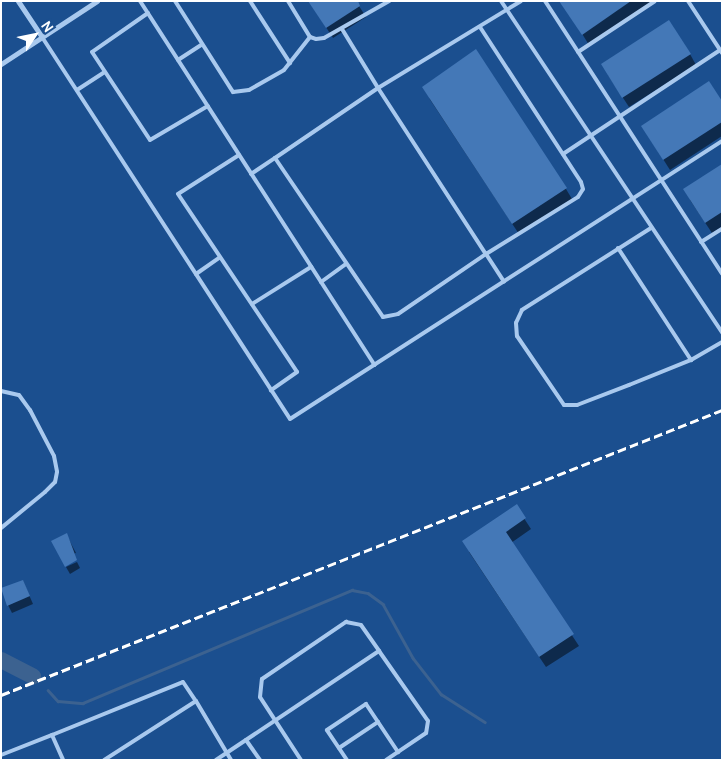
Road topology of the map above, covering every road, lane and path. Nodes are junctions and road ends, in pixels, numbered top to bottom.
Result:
1 (18, 1) edge
2 (97, 1) edge
3 (140, 1) edge
4 (175, 1) edge
5 (250, 1) edge
6 (288, 1) edge
7 (389, 1) edge
8 (501, 1) edge
9 (521, 1) edge
10 (545, 1) edge
11 (655, 1) edge
12 (688, 1) edge
13 (506, 11) junction
14 (148, 13) junction
15 (480, 27) junction
16 (342, 29) junction
17 (42, 37) junction
18 (310, 37) junction
19 (201, 45) junction
20 (721, 51) edge
21 (578, 52) junction
22 (178, 60) junction
23 (290, 63) junction
24 (1, 64) edge
25 (105, 72) junction
26 (378, 88) junction
27 (76, 90) junction
28 (208, 106) junction
29 (620, 116) junction
30 (590, 136) junction
31 (722, 141) edge
32 (563, 154) junction
33 (239, 155) junction
34 (275, 158) junction
35 (252, 174) junction
36 (661, 181) junction
37 (633, 200) junction
38 (651, 228) junction
39 (722, 229) edge
40 (701, 242) junction
41 (618, 248) junction
42 (486, 254) junction
43 (220, 257) junction
44 (346, 264) junction
45 (311, 267) junction
46 (196, 274) junction
47 (722, 274) edge
48 (321, 282) junction
49 (504, 282) junction
50 (252, 304) junction
51 (722, 333) edge
52 (722, 342) edge
53 (691, 360) junction
54 (375, 365) junction
55 (271, 390) junction
56 (1, 391) edge
57 (1, 528) edge
58 (379, 651) junction
59 (196, 701) junction
60 (275, 721) junction
61 (378, 722) junction
62 (52, 735) junction
63 (246, 740) junction
64 (339, 748) junction
65 (398, 752) junction
66 (226, 753) junction
67 (1, 755) edge
68 (63, 760) edge
69 (104, 760) edge
70 (216, 760) edge
71 (231, 760) edge
72 (260, 760) edge
73 (301, 760) edge
74 (347, 760) edge
75 (386, 760) edge

1 - 17 street
2 - 17 street
3 - 14 lane
4 - 19 lane
5 - 23 lane
6 - 18 lane
7 - 16 lane
8 - 13 lane
9 - 13 lane
10 - 21 lane
11 - 21 lane
12 - 20 lane
13 - 15 lane
13 - 30 lane
14 - 22 lane
14 - 25 lane
15 - 26 lane
15 - 32 lane
16 - 18 lane
16 - 26 lane
17 - 24 street
17 - 27 lane
18 - 23 lane
19 - 22 lane
19 - 23 lane
20 - 29 lane
21 - 29 lane
22 - 28 lane
25 - 27 lane
25 - 28 lane
26 - 34 lane
26 - 42 lane
27 - 46 lane
28 - 33 lane
29 - 30 lane
29 - 36 lane
30 - 32 lane
30 - 37 lane
31 - 36 lane
32 - 42 lane
33 - 35 lane
33 - 43 lane
34 - 35 lane
34 - 44 lane
35 - 45 lane
36 - 37 lane
36 - 40 lane
37 - 38 lane
37 - 49 lane
38 - 41 lane
38 - 51 lane
39 - 40 lane
40 - 47 lane
41 - 53 lane
41 - 53 lane
42 - 44 lane
42 - 49 lane
43 - 46 lane
43 - 50 lane
44 - 48 lane
45 - 48 lane
45 - 50 lane
46 - 55 lane
48 - 54 lane
49 - 54 lane
50 - 55 lane
52 - 53 lane
54 - 55 lane
56 - 57 lane
58 - 60 lane
58 - 60 lane
58 - 65 lane
59 - 62 lane
59 - 66 lane
59 - 69 lane
60 - 63 lane
60 - 73 lane
61 - 64 lane
61 - 64 lane
61 - 65 lane
62 - 67 lane
62 - 68 lane
63 - 66 lane
63 - 72 lane
64 - 74 lane
65 - 75 lane
66 - 70 lane
66 - 71 lane

